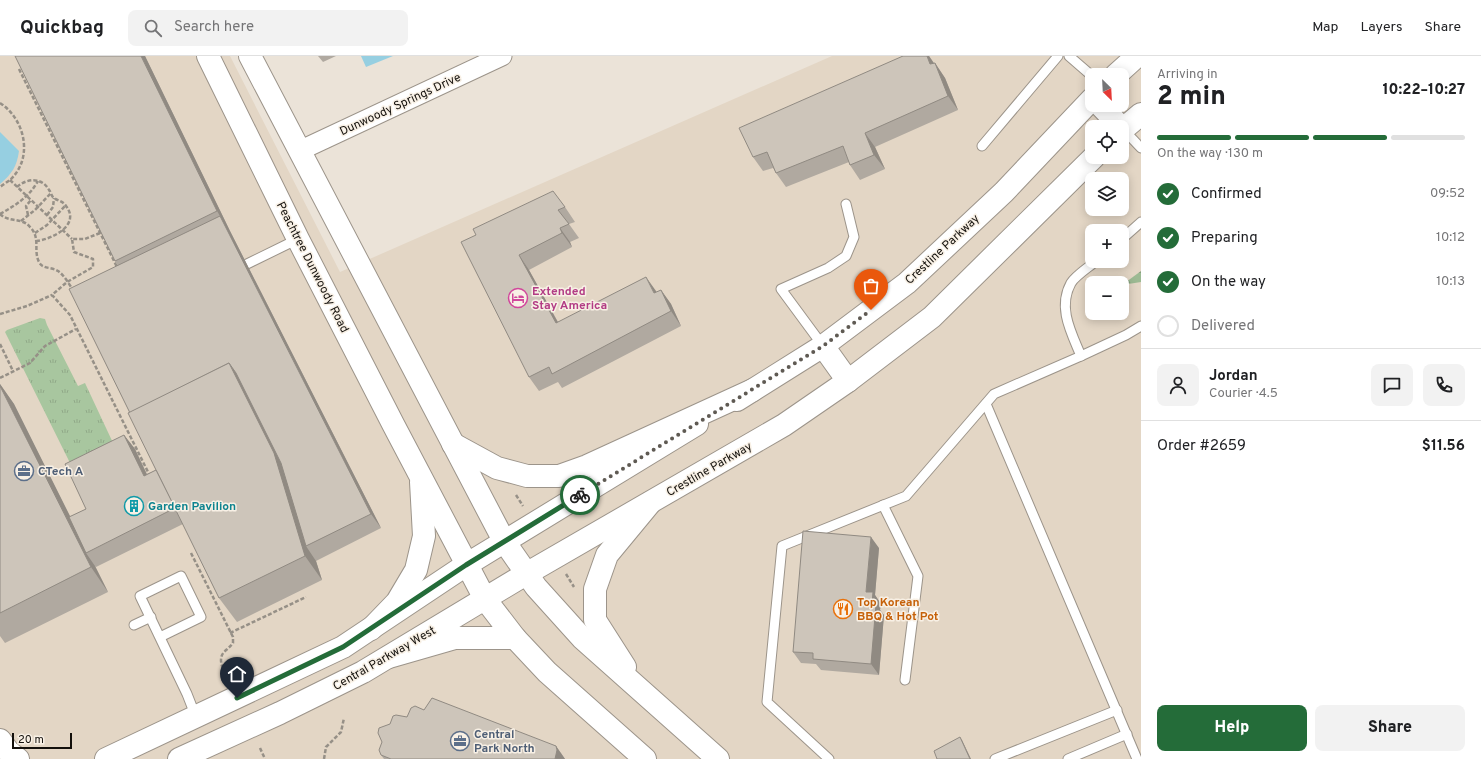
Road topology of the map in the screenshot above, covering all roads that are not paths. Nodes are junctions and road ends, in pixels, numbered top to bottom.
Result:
1 (208, 56) edge
2 (250, 56) edge
3 (502, 56) edge
4 (1058, 56) edge
5 (1069, 56) edge
6 (1137, 56) edge
7 (1124, 68) edge
8 (1085, 70) edge
9 (1085, 106) edge
10 (1106, 112) edge
11 (1141, 114) edge
12 (1114, 120) edge
13 (1129, 123) edge
14 (1129, 136) edge
15 (982, 146) dead end
16 (1141, 148) edge
17 (299, 151) junction
18 (1087, 164) edge
19 (846, 204) dead end
20 (1141, 222) edge
21 (1129, 233) edge
22 (298, 239) junction
23 (247, 264) dead end
24 (1088, 268) edge
25 (1141, 326) edge
26 (823, 346) junction
27 (1081, 356) junction
28 (848, 381) junction
29 (753, 390) junction
30 (986, 404) junction
31 (453, 444) junction
32 (421, 477) junction
33 (650, 503) junction
34 (882, 505) junction
35 (504, 541) junction
36 (466, 565) junction
37 (526, 574) junction
38 (485, 599) junction
39 (151, 617) junction
40 (134, 625) dead end
41 (371, 629) junction
42 (160, 637) junction
43 (515, 638) junction
44 (389, 656) junction
45 (905, 680) dead end
46 (638, 688) junction
47 (1116, 710) junction
48 (196, 717) junction
49 (1127, 734) junction
50 (0, 740) edge
51 (210, 749) junction
52 (18, 759) edge
53 (106, 759) edge
54 (178, 759) edge
55 (645, 759) edge
56 (718, 759) edge
57 (829, 759) edge
58 (995, 759) edge
59 (1068, 759) edge
60 (1137, 759) edge

1 - 22 main road, Peachtree Dunwoody Road
2 - 17 main road
3 - 17 street, Dunwoody Springs Drive
4 - 15 lane
5 - 8 lane
6 - 7 main road
9 - 26 main road, Crestline Parkway
10 - 12 main road
11 - 13 main road
14 - 16 lane
17 - 31 main road
18 - 28 main road, Crestline Parkway
19 - 26 lane
20 - 21 lane
22 - 23 lane
22 - 32 main road, Peachtree Dunwoody Road
24 - 27 lane
25 - 27 lane
26 - 28 main road
26 - 29 main road, Crestline Parkway
27 - 30 lane
28 - 33 main road, Crestline Parkway
29 - 31 main road
29 - 35 main road, Crestline Parkway
30 - 34 lane
30 - 47 lane
31 - 35 main road
32 - 36 main road, Peachtree Dunwoody Road
32 - 41 main road
33 - 37 main road, Crestline Parkway
33 - 46 main road
34 - 45 lane
34 - 57 lane
35 - 36 main road, Crestline Parkway
35 - 37 main road
36 - 38 main road, Peachtree Dunwoody Road
36 - 41 main road
37 - 38 main road, Crestline Parkway
37 - 46 main road
38 - 43 main road, Peachtree Dunwoody Road
38 - 44 main road, Central Parkway West
39 - 40 lane
39 - 42 lane
39 - 42 lane
41 - 48 main road
42 - 48 lane
43 - 44 main road
43 - 55 main road, Peachtree Dunwoody Road
44 - 51 main road, Central Parkway West
46 - 56 main road
47 - 49 lane
47 - 58 lane
48 - 51 main road
48 - 53 main road
49 - 59 lane
49 - 60 lane
50 - 52 main road
51 - 54 main road

